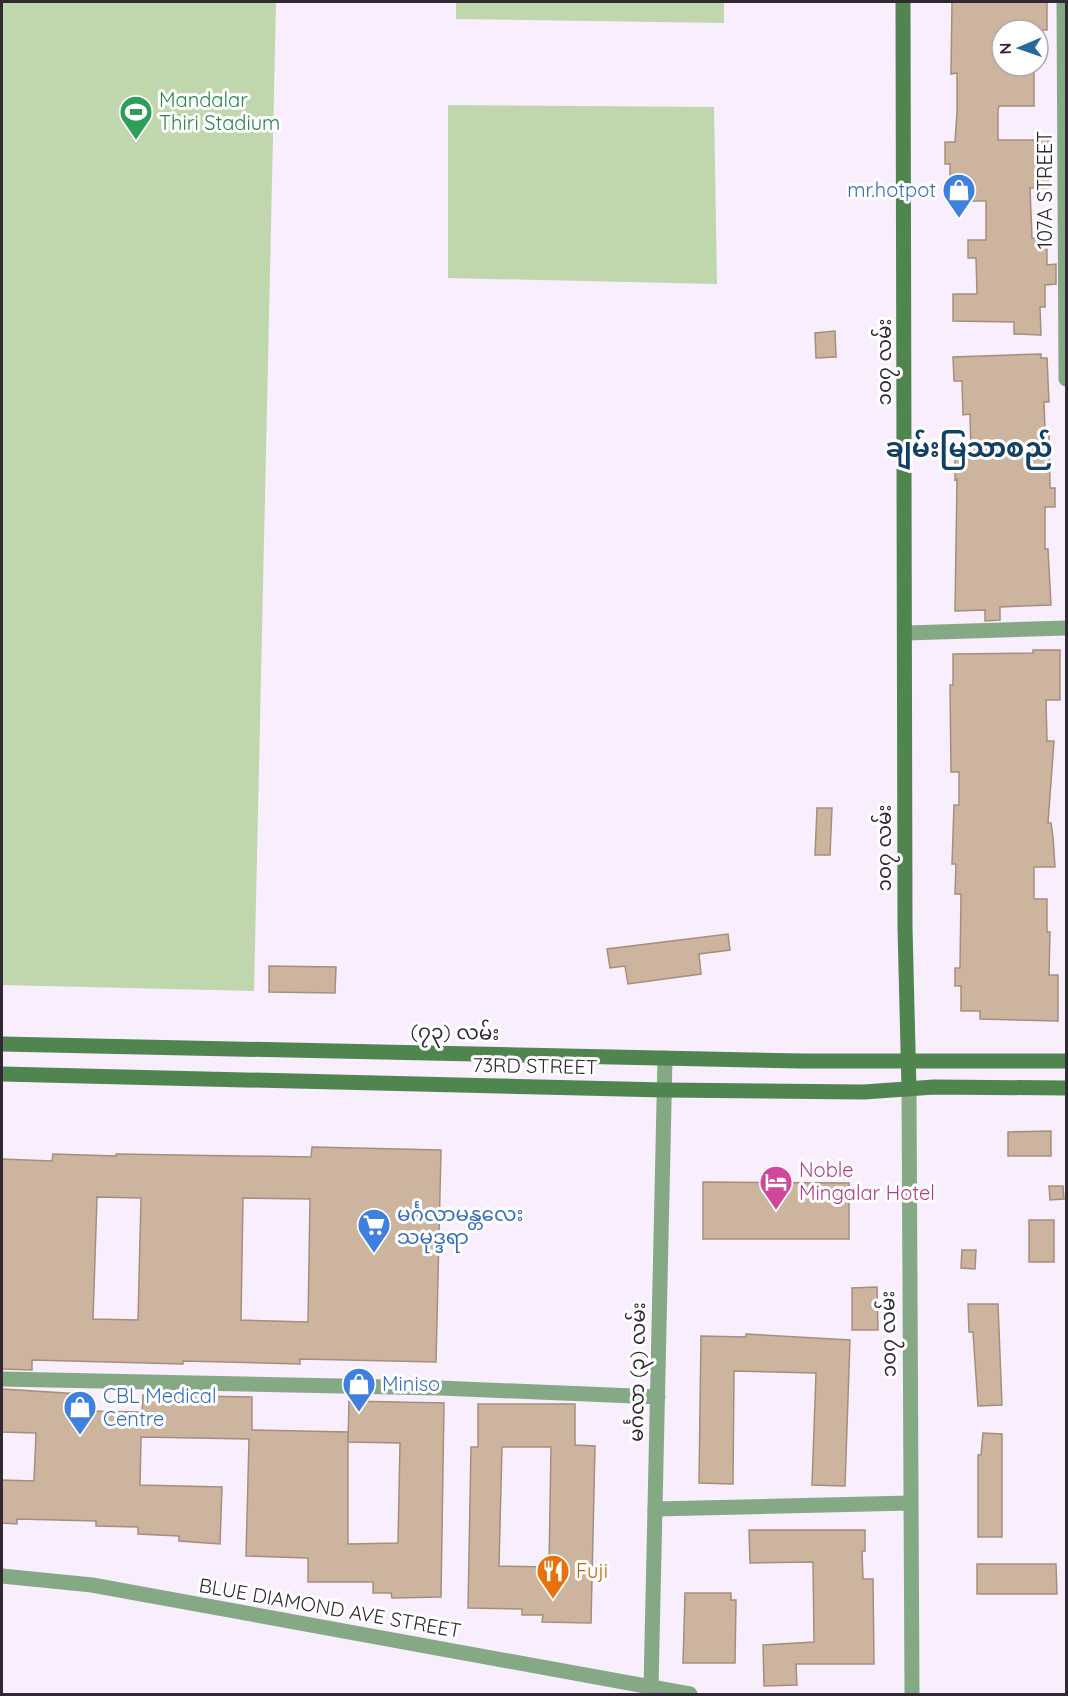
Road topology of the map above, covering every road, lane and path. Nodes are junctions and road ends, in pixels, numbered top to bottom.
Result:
1 (903, 2) edge
2 (1064, 2) edge
3 (1066, 94) edge
4 (1066, 228) edge
5 (1066, 364) edge
6 (1066, 379) edge
7 (1066, 628) edge
8 (906, 633) junction
9 (2, 1044) edge
10 (665, 1058) junction
11 (908, 1060) junction
12 (1066, 1061) edge
13 (2, 1074) edge
14 (1066, 1088) edge
15 (909, 1089) junction
16 (664, 1090) junction
17 (2, 1379) edge
18 (658, 1397) junction
19 (911, 1503) junction
20 (655, 1509) junction
21 (2, 1576) edge
22 (651, 1687) junction
23 (690, 1695) edge
24 (912, 1695) edge

1 - 8 main road, ၁၀၇ လမ်း
2 - 3 street, 107A STREET
3 - 4 street, 107A STREET
4 - 5 street, 107A STREET
5 - 6 street, 107A STREET
7 - 8 street
8 - 11 main road, ၁၀၇ လမ်း
9 - 10 main road, (၇၃) လမ်း
10 - 11 main road, (၇၃) လမ်း
10 - 16 street, မင်္ဂလာ (၃) လမ်း
11 - 12 main road
11 - 15 main road, ၁၀၇ လမ်း
13 - 16 main road, 73RD STREET
14 - 15 main road, 73RD STREET
15 - 16 main road, 73RD STREET
15 - 19 street, ၁၀၇ လမ်း
16 - 18 street, မင်္ဂလာ (၃) လမ်း
17 - 18 street
18 - 20 street, မင်္ဂလာ (၃) လမ်း
19 - 20 street
19 - 24 street, ၁၀၇ လမ်း
20 - 22 street, မင်္ဂလာ (၃) လမ်း
21 - 22 street, BLUE DIAMOND AVE STREET
22 - 23 street, BLUE DIAMOND AVE STREET

